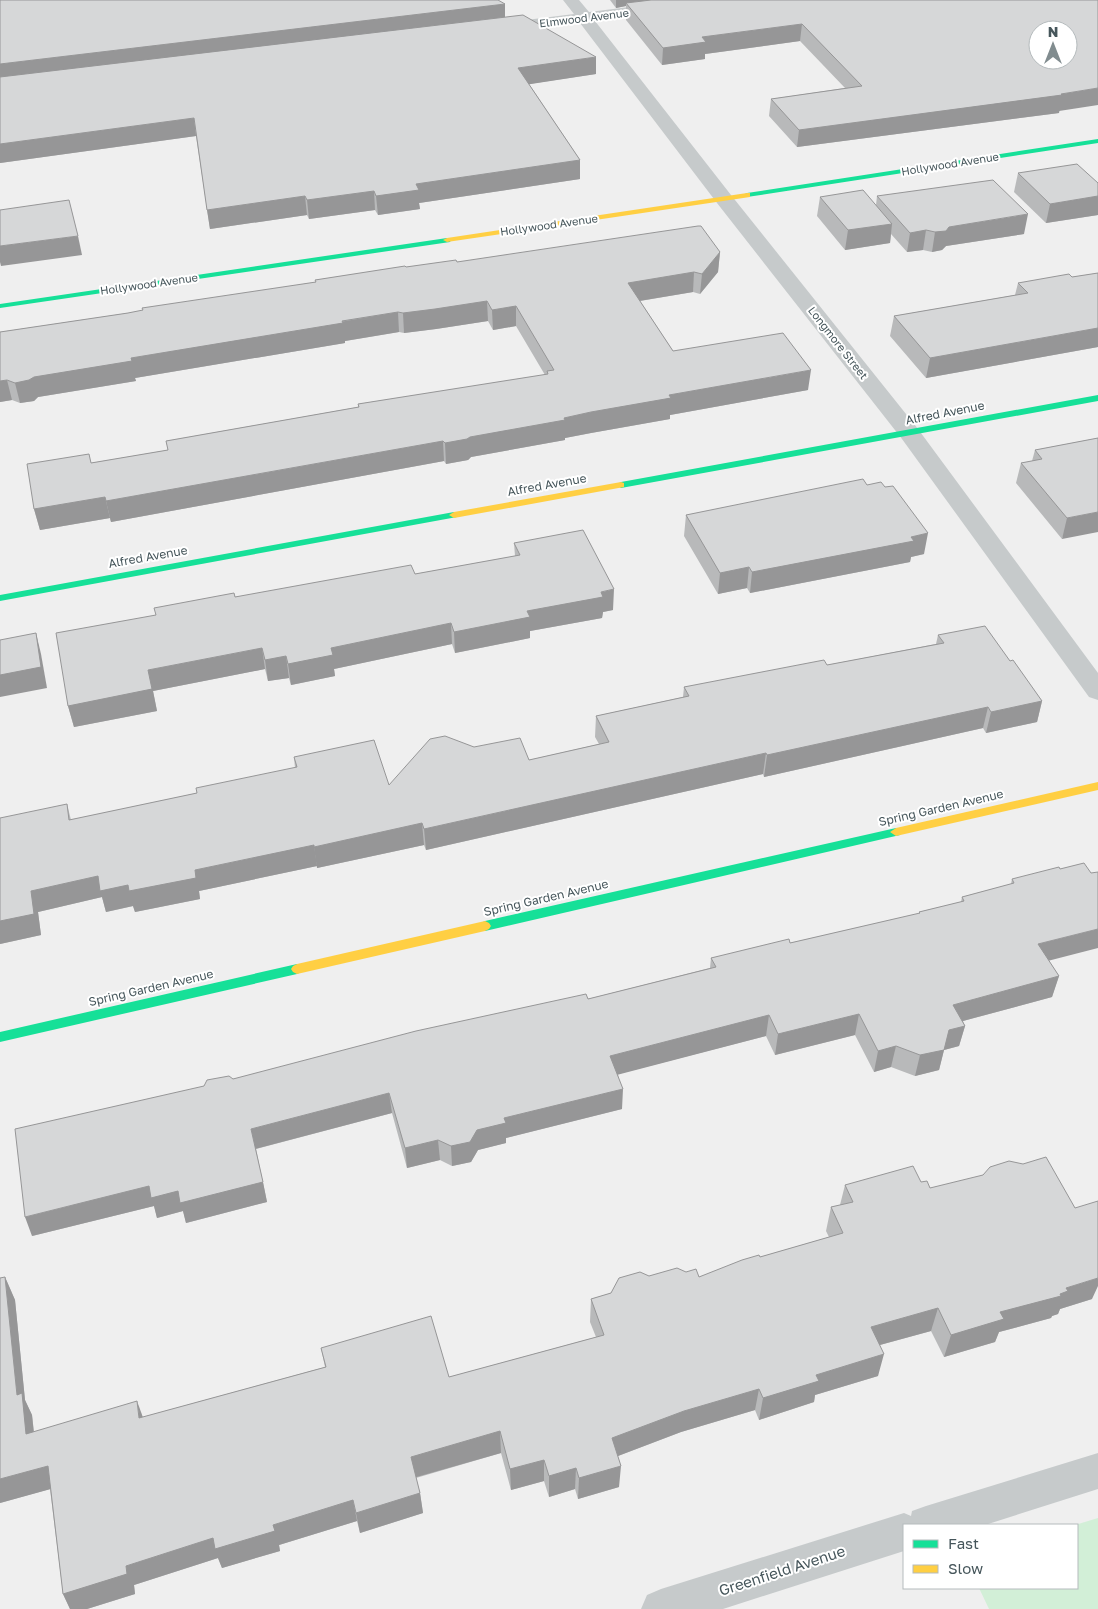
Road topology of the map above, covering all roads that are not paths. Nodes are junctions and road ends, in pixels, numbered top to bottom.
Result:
1 (571, 0) edge
2 (722, 0) edge
3 (587, 18) junction
4 (484, 31) edge
5 (1098, 141) edge
6 (724, 199) junction
7 (0, 306) edge
8 (1098, 398) edge
9 (910, 434) junction
10 (0, 598) edge
11 (1098, 692) edge
12 (1098, 786) edge
13 (0, 1036) edge
14 (1098, 1471) edge
15 (929, 1524) edge
16 (903, 1532) edge
17 (661, 1609) edge

1 - 3 street, Longmore Street
2 - 3 street, Elmwood Avenue
3 - 4 street, Elmwood Avenue
3 - 6 street, Longmore Street
5 - 6 street, Hollywood Avenue
6 - 7 street, Hollywood Avenue
6 - 9 street, Longmore Street
8 - 9 street, Alfred Avenue
9 - 10 street, Alfred Avenue
9 - 11 street, Longmore Street
12 - 13 street, Spring Garden Avenue
14 - 15 street
16 - 17 street, Greenfield Avenue

